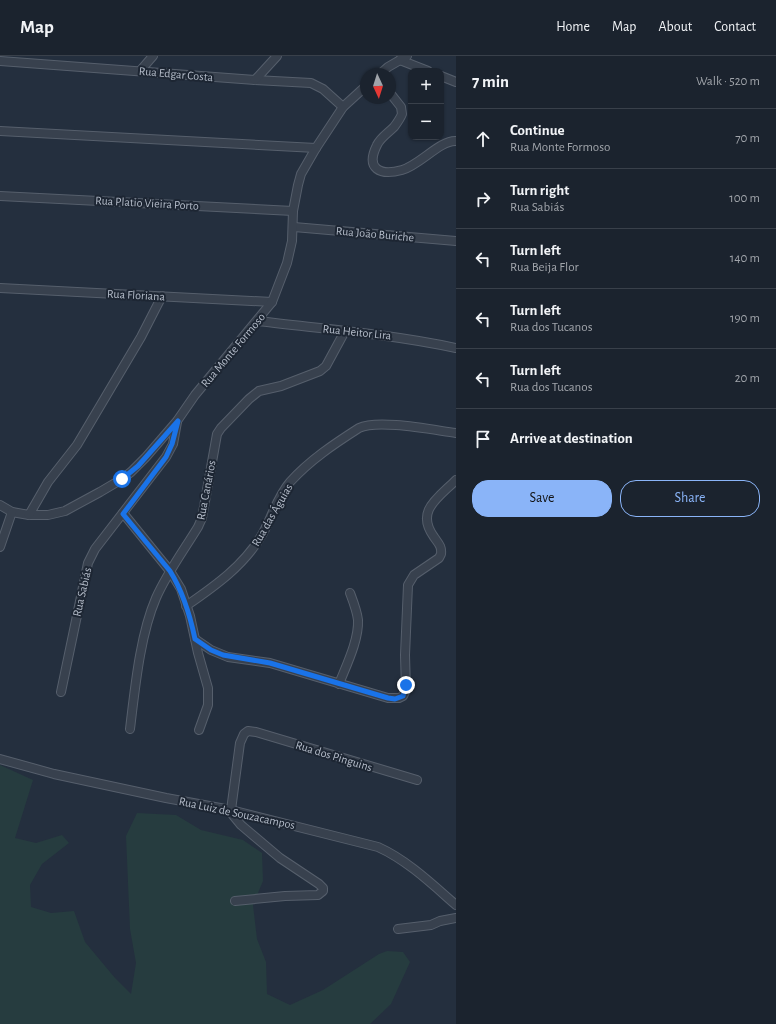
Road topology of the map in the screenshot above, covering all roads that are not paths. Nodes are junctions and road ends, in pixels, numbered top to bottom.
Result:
1 (153, 56) edge
2 (277, 56) edge
3 (404, 58) edge
4 (0, 61) edge
5 (387, 68) edge
6 (422, 68) edge
7 (140, 71) junction
8 (444, 77) edge
9 (255, 80) junction
10 (456, 82) edge
11 (360, 91) edge
12 (396, 101) edge
13 (343, 107) junction
14 (0, 131) edge
15 (456, 141) edge
16 (316, 148) junction
17 (0, 196) edge
18 (293, 211) junction
19 (294, 227) junction
20 (456, 241) edge
21 (0, 288) edge
22 (162, 296) junction
23 (272, 302) junction
24 (258, 321) junction
25 (344, 331) junction
26 (456, 348) edge
27 (178, 421) junction
28 (456, 433) edge
29 (456, 480) edge
30 (0, 505) edge
31 (12, 512) junction
32 (123, 514) junction
33 (29, 515) junction
34 (0, 547) edge
35 (170, 571) junction
36 (350, 593) dead end
37 (186, 606) junction
38 (195, 639) junction
39 (339, 684) junction
40 (60, 692) dead end
41 (130, 729) dead end
42 (199, 730) dead end
43 (0, 759) edge
44 (417, 780) dead end
45 (230, 810) junction
46 (234, 901) dead end
47 (456, 905) edge
48 (456, 918) edge
49 (398, 928) dead end

1 - 7 street
2 - 9 street
3 - 5 street
3 - 6 street
4 - 7 street, Rua Edgar Costa
7 - 9 street, Rua Edgar Costa
8 - 10 street
9 - 13 street, Rua Edgar Costa
11 - 13 street, Rua Monte Formoso
12 - 15 street
13 - 16 street, Rua Monte Formoso
14 - 16 street
16 - 18 street, Rua Monte Formoso
17 - 18 street, Rua Platio Vieira Porto
18 - 19 street, Rua Monte Formoso
19 - 20 street, Rua João Buriche
19 - 23 street, Rua Monte Formoso
21 - 22 street, Rua Floriana
22 - 23 street, Rua Floriana
22 - 33 street
23 - 24 street, Rua Monte Formoso
24 - 25 street, Rua Heitor Lira
24 - 27 street, Rua Monte Formoso
25 - 26 street, Rua Heitor Lira
25 - 35 street, Rua Canários
27 - 32 street, Rua Sabiás
27 - 33 street, Rua Monte Formoso
28 - 37 street, Rua das Águias
29 - 39 street
30 - 31 street, Rua Monte Formoso
31 - 33 street, Rua Monte Formoso
31 - 34 street
32 - 35 street
32 - 40 street, Rua Sabiás
35 - 37 street
35 - 41 street, Rua Canários
36 - 39 street
37 - 38 street
38 - 39 street
38 - 42 street
43 - 45 street, Rua Luiz de Souzacampos
44 - 45 street, Rua dos Pinguins
45 - 46 street
45 - 47 street, Rua Luiz de Souzacampos
48 - 49 street

